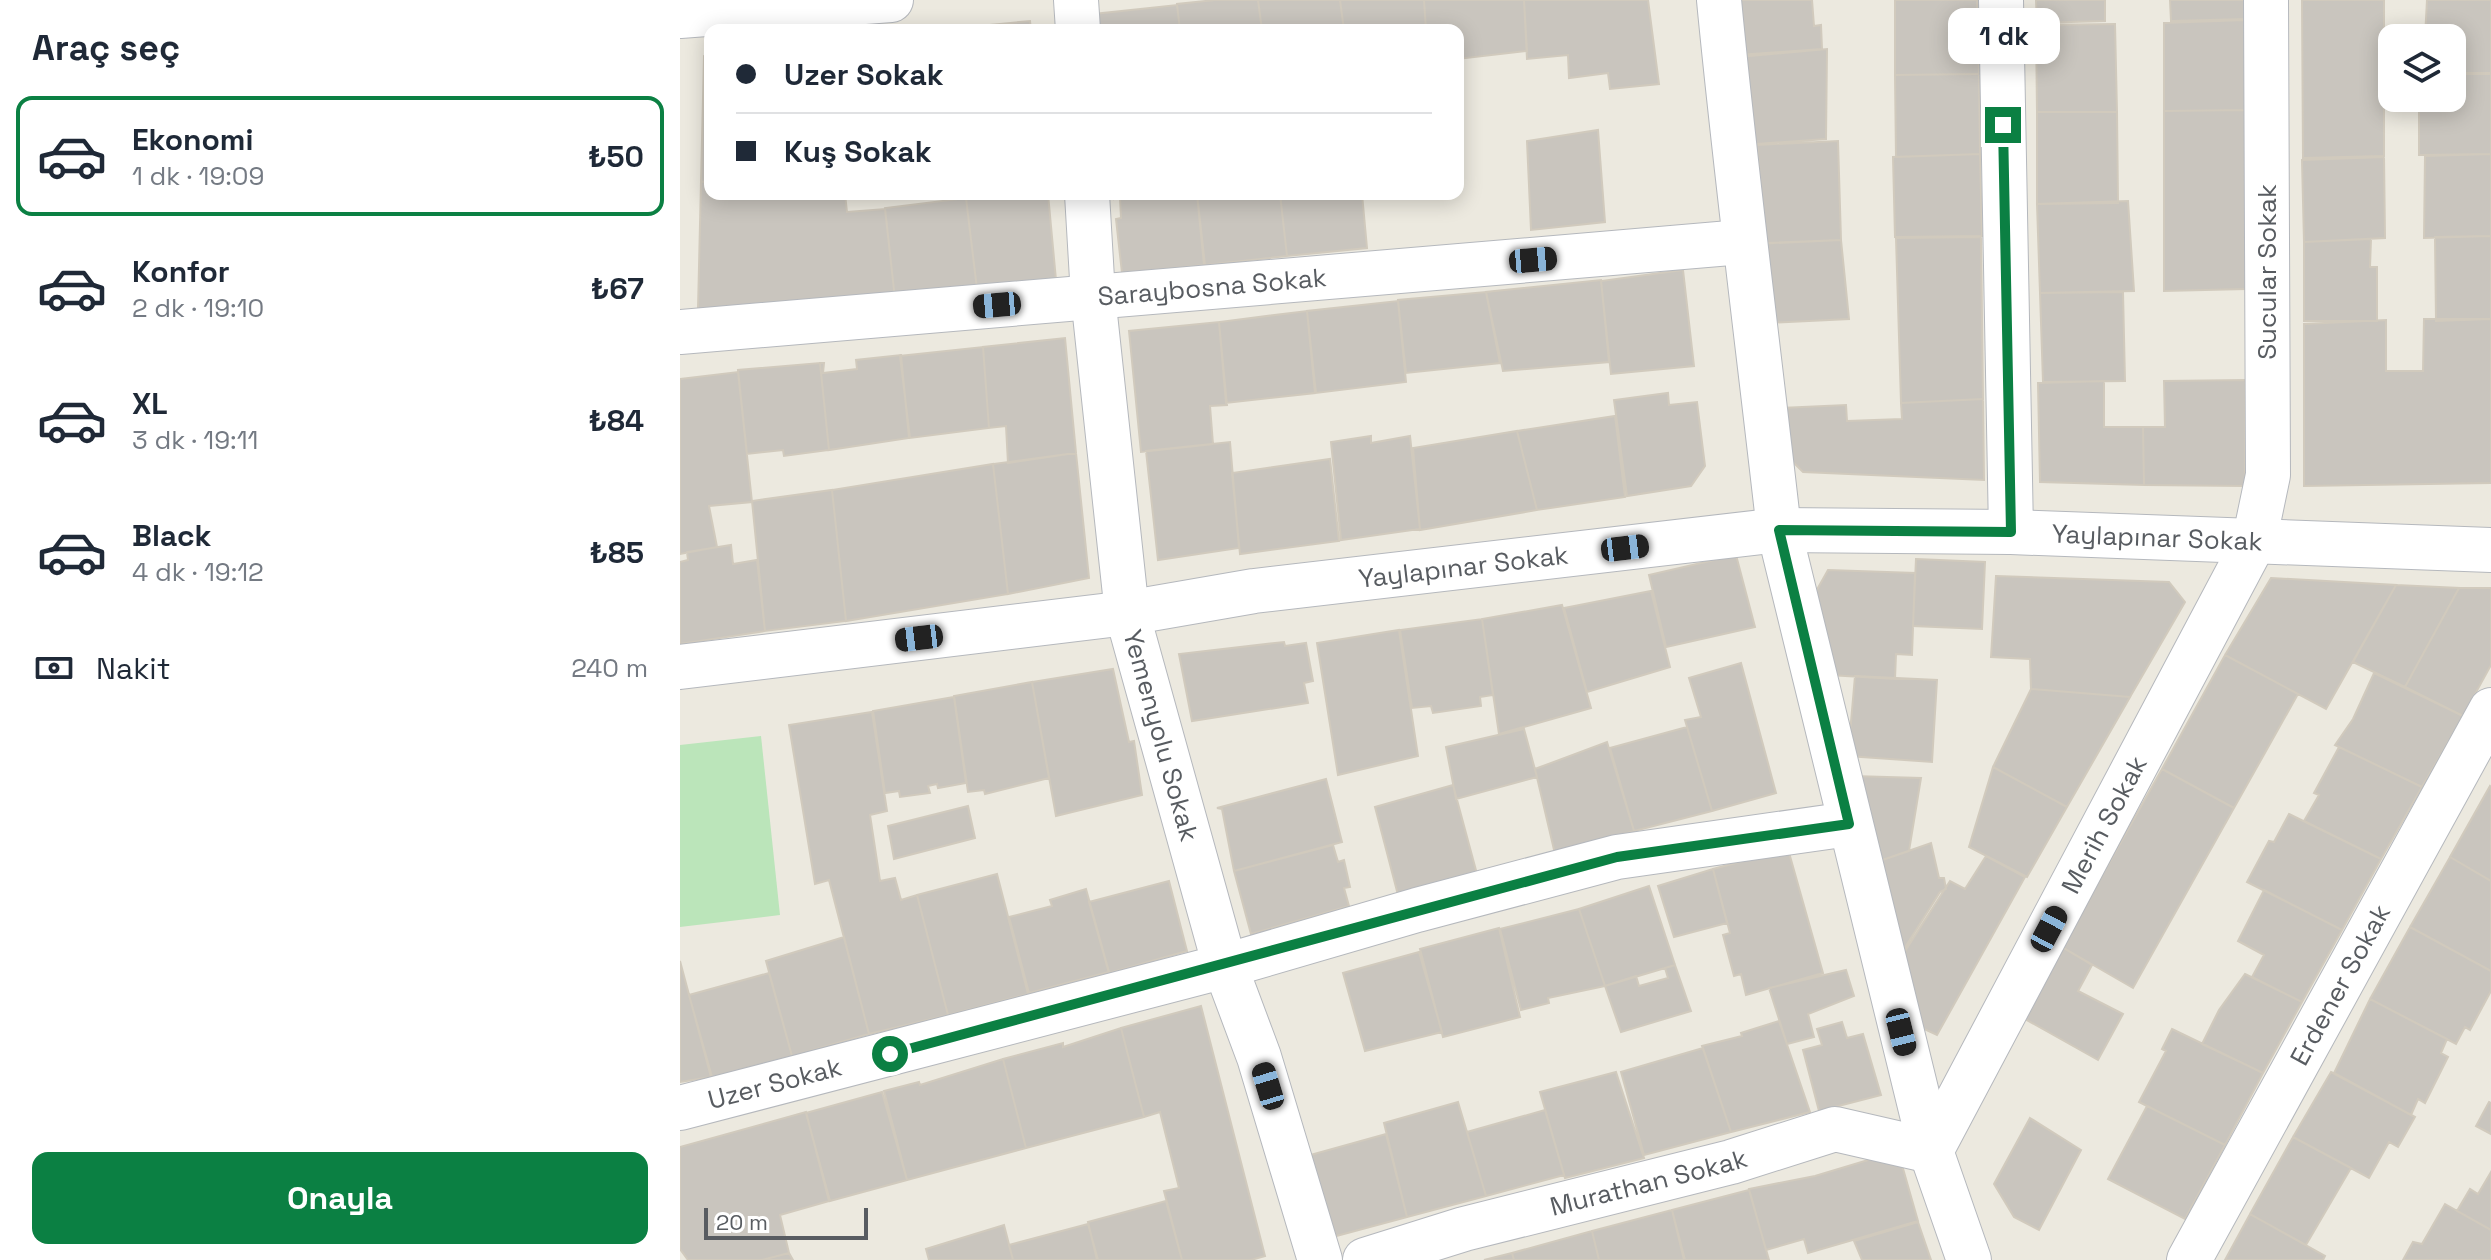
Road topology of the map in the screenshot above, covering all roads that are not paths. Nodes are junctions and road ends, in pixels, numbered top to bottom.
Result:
1 (891, 0) edge
2 (1076, 0) edge
3 (1719, 0) edge
4 (2001, 0) edge
5 (2266, 0) edge
6 (680, 16) edge
7 (1078, 24) edge
8 (1087, 200) edge
9 (1742, 242) junction
10 (1093, 296) junction
11 (680, 332) edge
12 (1779, 530) junction
13 (2011, 532) junction
14 (2254, 542) junction
15 (2491, 550) edge
16 (1127, 613) junction
17 (680, 667) edge
18 (2491, 710) edge
19 (1849, 824) junction
20 (1225, 966) junction
21 (680, 1108) edge
22 (1931, 1151) junction
23 (1320, 1260) edge
24 (1365, 1260) edge
25 (1969, 1260) edge
26 (2189, 1260) edge

1 - 6 street
2 - 7 street
3 - 9 street
4 - 13 street
5 - 14 street, Sucular Sokak
8 - 10 street, Yemenyolu Sokak
9 - 10 street, Saraybosna Sokak
9 - 12 street
10 - 11 street, Saraybosna Sokak
10 - 16 street, Yemenyolu Sokak
12 - 13 street, Yaylapınar Sokak
12 - 16 street, Yaylapınar Sokak
12 - 19 street
13 - 14 street, Yaylapınar Sokak
14 - 15 street, Yaylapınar Sokak
14 - 22 street, Merih Sokak
16 - 17 street, Yaylapınar Sokak
16 - 20 street, Yemenyolu Sokak
18 - 26 street, Erdener Sokak
19 - 20 street, Uzer Sokak
19 - 22 street
20 - 21 street, Uzer Sokak
20 - 23 street, Yemenyolu Sokak
22 - 24 street, Murathan Sokak
22 - 25 street

